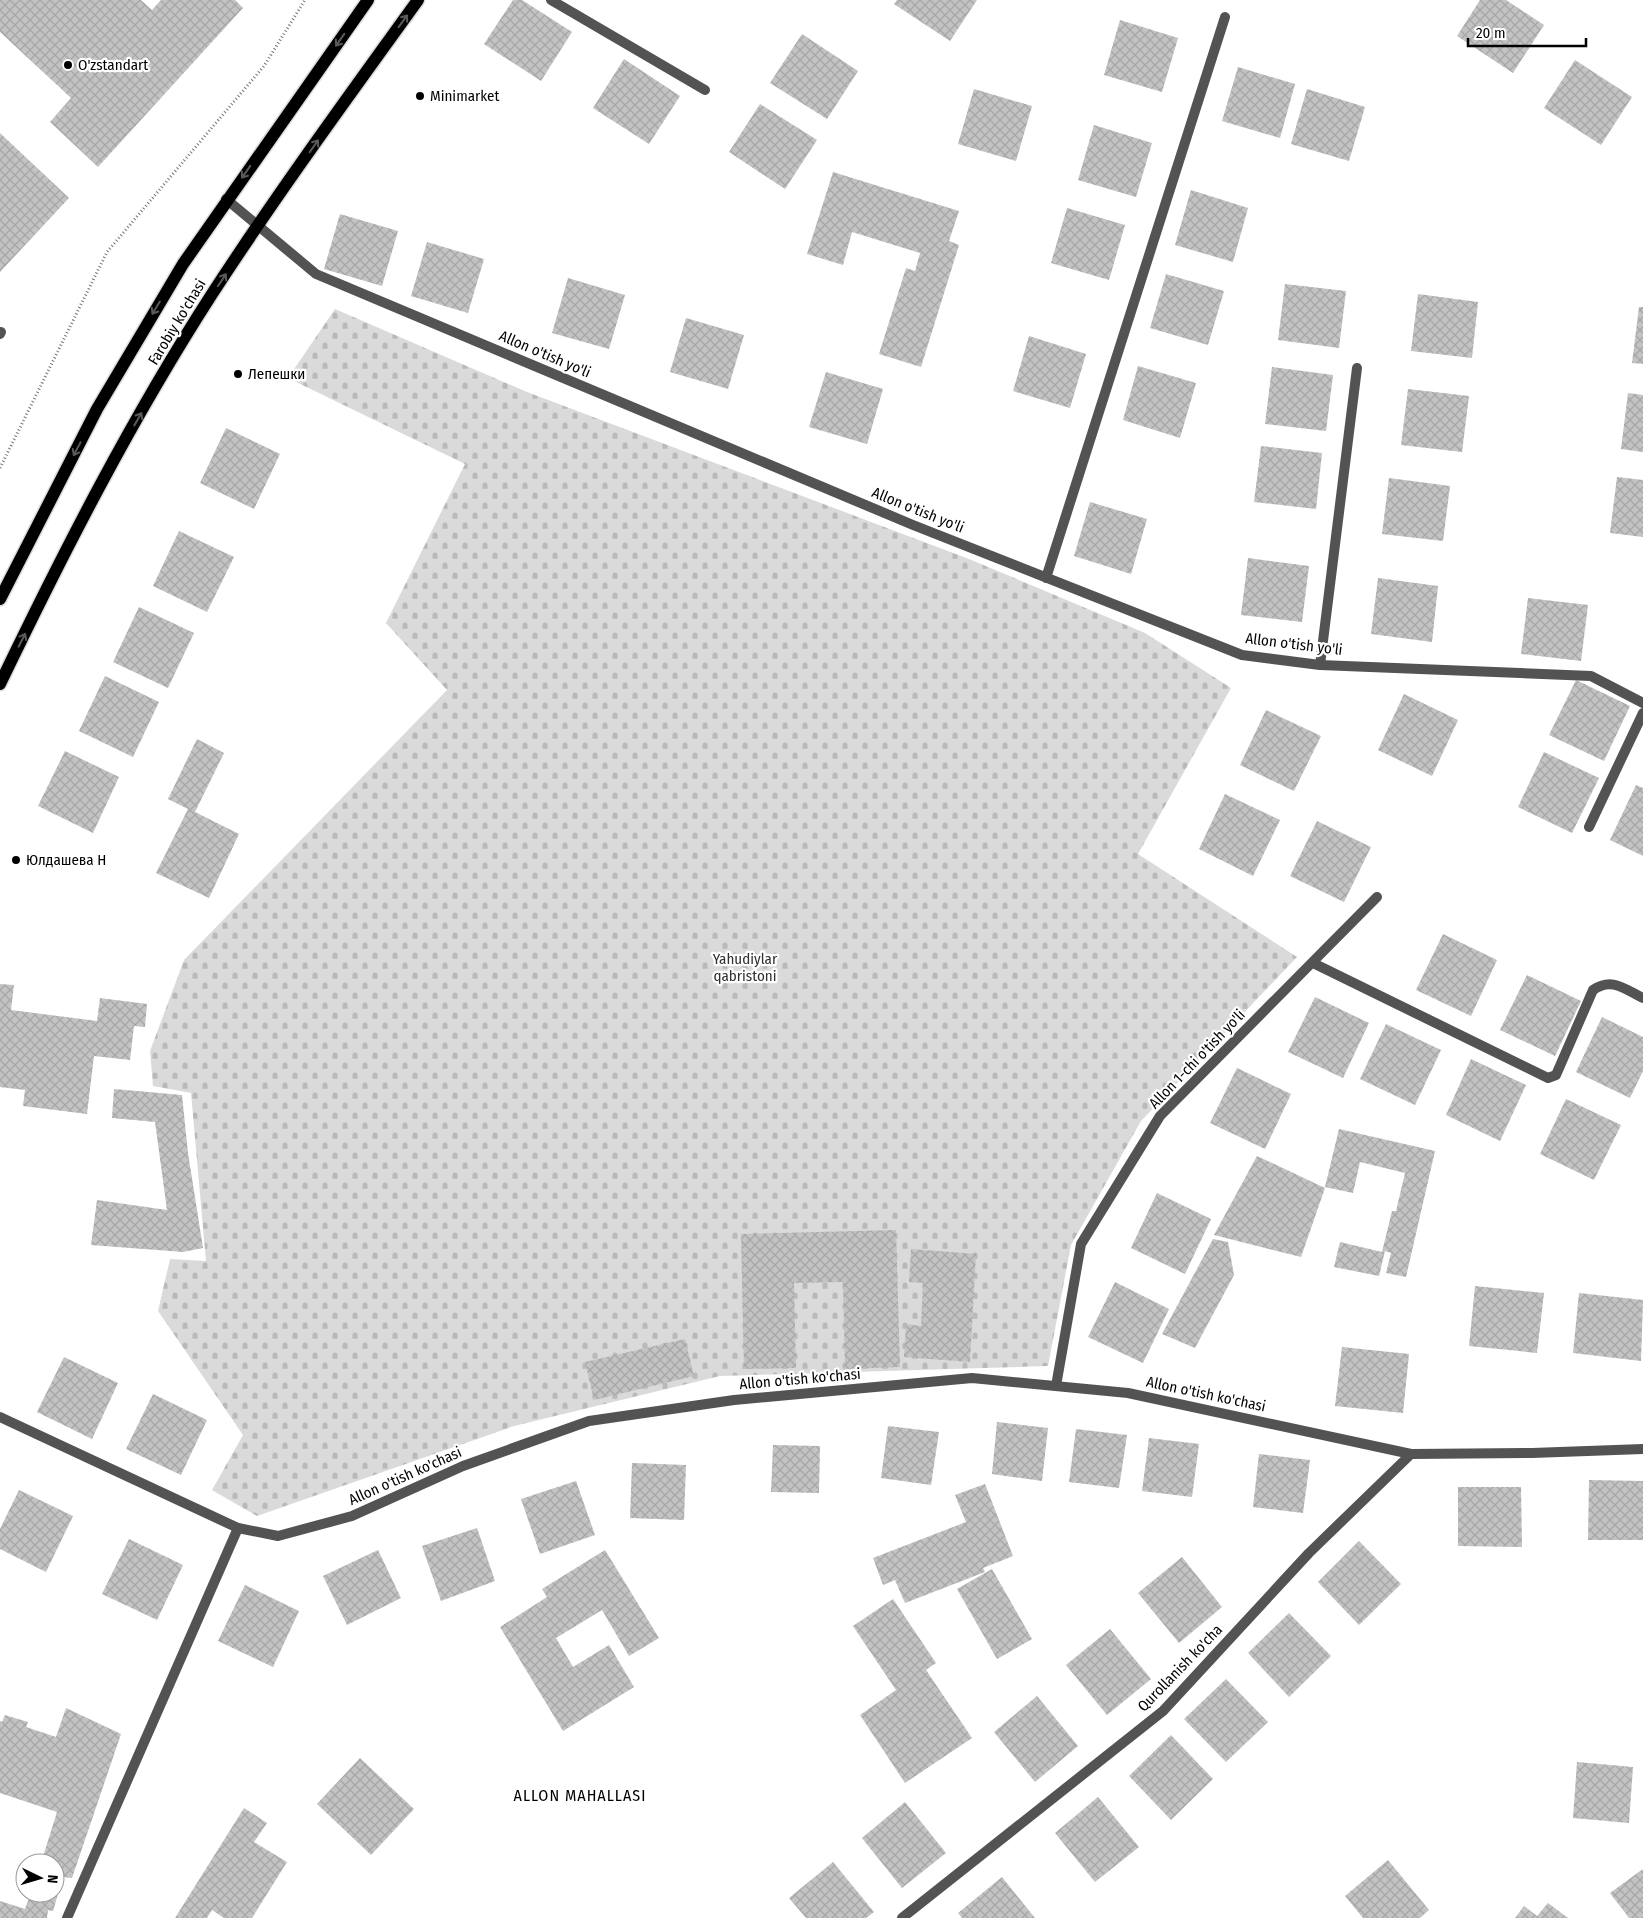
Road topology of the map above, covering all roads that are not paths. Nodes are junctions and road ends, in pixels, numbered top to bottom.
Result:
1 (368, 0) edge
2 (418, 0) edge
3 (551, 0) edge
4 (1225, 17) dead end
5 (705, 90) dead end
6 (226, 199) junction
7 (258, 226) junction
8 (1357, 368) dead end
9 (1046, 578) junction
10 (0, 599) edge
11 (1320, 665) junction
12 (0, 684) edge
13 (1643, 703) edge
14 (1643, 713) edge
15 (1589, 827) dead end
16 (1377, 897) dead end
17 (1313, 963) junction
18 (1643, 998) edge
19 (1056, 1386) junction
20 (0, 1417) edge
21 (1643, 1449) edge
22 (1411, 1454) junction
23 (238, 1528) junction
24 (67, 1918) edge
25 (902, 1918) edge

1 -> 6 main road, Farobiy ko'chasi
7 -> 2 main road, Farobiy ko'chasi
3 - 5 street
4 - 9 street
6 - 7 street, Allon o'tish yo'li
6 -> 10 main road, Farobiy ko'chasi
7 - 9 street, Allon o'tish yo'li
12 -> 7 main road, Farobiy ko'chasi
8 - 11 street
9 - 11 street, Allon o'tish yo'li
11 - 13 street, Allon o'tish yo'li
14 - 15 street
16 - 17 street, Allon 1-chi o'tish yo'li
17 - 18 street
17 - 19 street, Allon 1-chi o'tish yo'li
19 - 22 street, Allon o'tish ko'chasi
19 - 23 street, Allon o'tish ko'chasi
20 - 23 street, Allon o'tish ko'chasi
21 - 22 street, Allon o'tish ko'chasi
22 - 25 street, Qurollanish ko'cha
23 - 24 street

